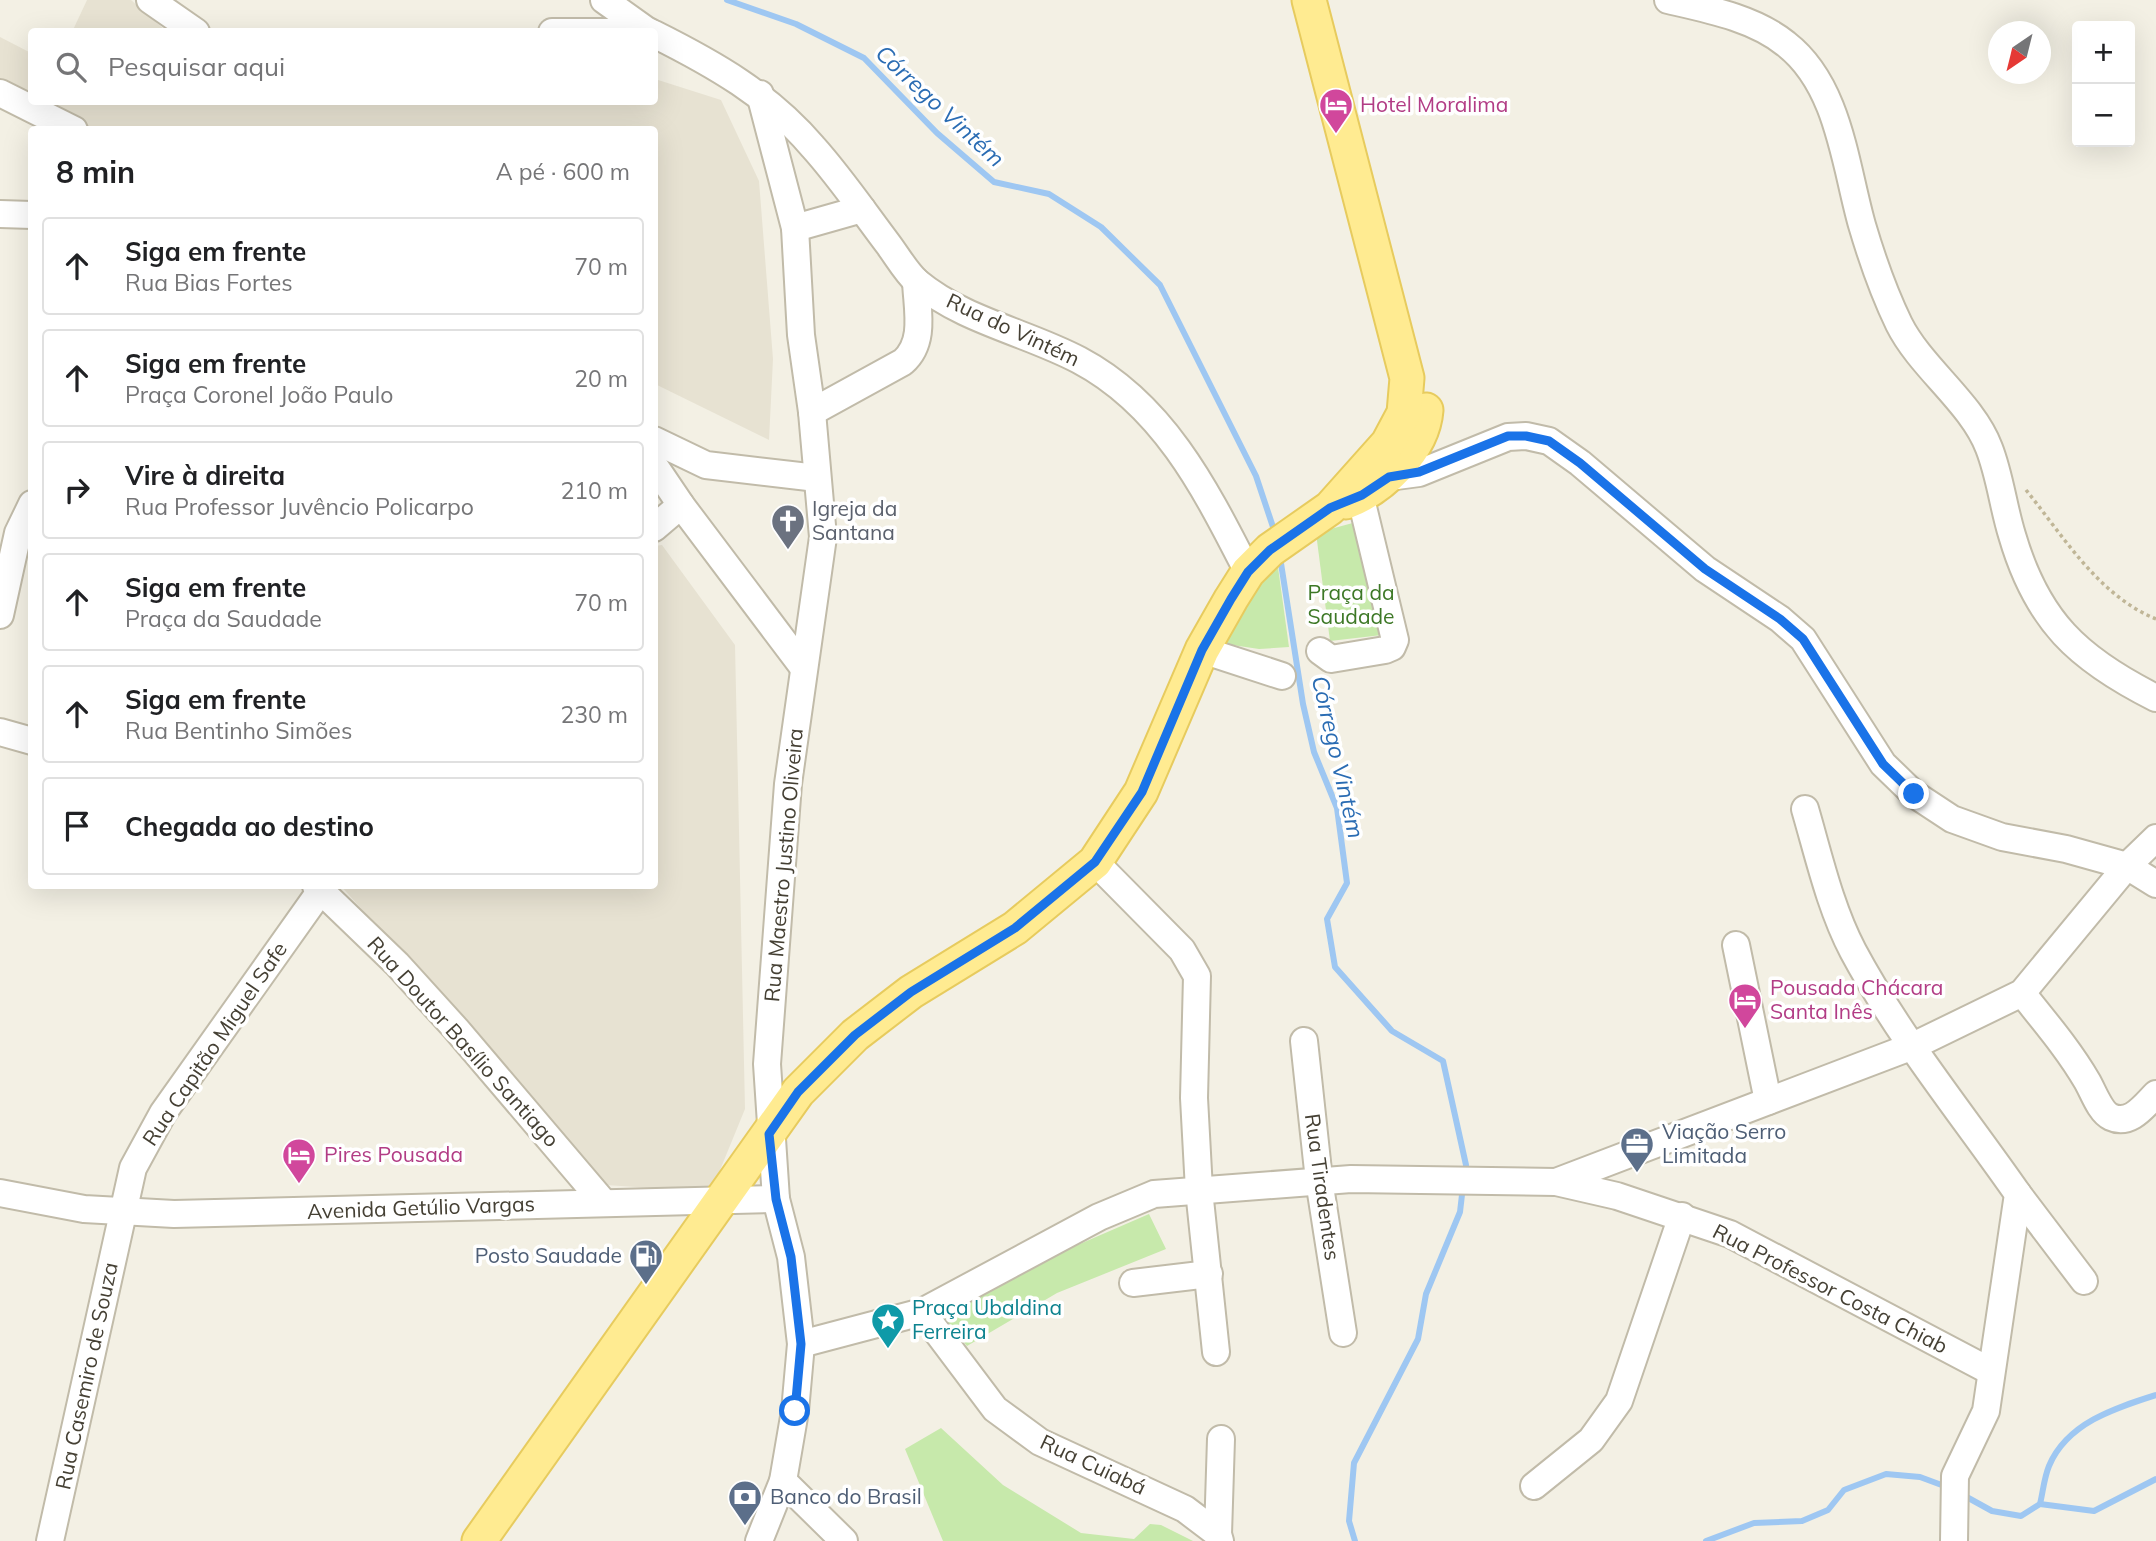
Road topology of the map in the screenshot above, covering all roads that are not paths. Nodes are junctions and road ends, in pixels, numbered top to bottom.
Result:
1 (150, 0) edge
2 (604, 0) edge
3 (1309, 0) edge
4 (1331, 0) edge
5 (1668, 0) edge
6 (190, 28) edge
7 (644, 28) edge
8 (658, 36) edge
9 (0, 93) edge
10 (760, 94) junction
11 (66, 126) edge
12 (862, 209) junction
13 (0, 214) edge
14 (28, 215) edge
15 (795, 228) junction
16 (916, 281) junction
17 (812, 412) junction
18 (658, 442) edge
19 (658, 471) edge
20 (817, 478) junction
21 (1369, 483) junction
22 (681, 505) junction
23 (28, 512) edge
24 (658, 525) edge
25 (1271, 552) junction
26 (0, 615) edge
27 (1202, 650) junction
28 (1320, 652) dead end
29 (803, 667) junction
30 (1282, 676) dead end
31 (2156, 698) edge
32 (0, 732) edge
33 (28, 740) edge
34 (1805, 809) dead end
35 (2156, 838) edge
36 (1095, 862) junction
37 (2127, 866) junction
38 (2156, 884) edge
39 (318, 889) edge
40 (323, 889) edge
41 (1736, 945) dead end
42 (2022, 993) junction
43 (1304, 1041) dead end
44 (1913, 1046) junction
45 (2156, 1094) edge
46 (1768, 1101) junction
47 (769, 1134) junction
48 (1319, 1180) junction
49 (1556, 1182) junction
50 (1199, 1190) junction
51 (0, 1193) edge
52 (2018, 1194) junction
53 (776, 1199) junction
54 (720, 1202) junction
55 (604, 1203) junction
56 (122, 1211) junction
57 (1682, 1216) junction
58 (1209, 1274) junction
59 (2084, 1281) dead end
60 (1133, 1283) dead end
61 (922, 1312) junction
62 (1343, 1333) dead end
63 (801, 1344) junction
64 (1216, 1352) dead end
65 (1990, 1371) junction
66 (1222, 1439) dead end
67 (783, 1481) junction
68 (1534, 1486) dead end
69 (1219, 1538) edge
70 (50, 1541) edge
71 (479, 1541) edge
72 (759, 1541) edge
73 (844, 1541) edge
74 (1955, 1541) edge

1 - 6 street
2 - 7 street, Rua do Vintém
3 - 21 main road
4 - 21 main road
5 - 31 street
8 - 10 street, Rua do Vintém
9 - 11 street
10 - 12 street, Rua do Vintém
10 - 15 street, Rua Maestro Justino Oliveira
12 - 15 street
12 - 16 street, Rua do Vintém
13 - 14 street
15 - 17 street, Rua Maestro Justino Oliveira
16 - 17 street
16 - 25 street, Rua do Vintém
17 - 20 street, Rua Maestro Justino Oliveira
18 - 20 street
19 - 22 street
20 - 29 street, Rua Maestro Justino Oliveira
21 - 25 main road
21 - 28 street
21 - 37 street
22 - 24 street
22 - 29 street
23 - 26 street
25 - 27 main road
27 - 30 street
27 - 36 main road
29 - 47 street, Rua Maestro Justino Oliveira
32 - 33 street
34 - 44 street
35 - 37 street
36 - 47 main road
36 - 50 street
37 - 38 street
37 - 42 street
39 - 56 street, Rua Capitão Miguel Safe
40 - 55 street, Rua Doutor Basílio Santiago
41 - 46 street
42 - 44 street
42 - 45 street
43 - 48 street, Rua Tiradentes
44 - 46 street
44 - 52 street
46 - 49 street
47 - 53 street, Rua Maestro Justino Oliveira
47 - 54 main road
48 - 49 street, Rua Professor Costa Chiab
48 - 50 street, Rua Professor Costa Chiab
48 - 62 street, Rua Tiradentes
49 - 57 street, Rua Professor Costa Chiab
50 - 58 street
50 - 61 street, Rua Professor Costa Chiab
51 - 56 street, Avenida Getúlio Vargas
52 - 59 street
52 - 65 street
53 - 54 street, Avenida Getúlio Vargas
53 - 63 street, Rua Maestro Justino Oliveira
54 - 55 street, Avenida Getúlio Vargas
54 - 71 main road
55 - 56 street, Avenida Getúlio Vargas
56 - 70 street, Rua Casemiro de Souza
57 - 65 street, Rua Professor Costa Chiab
57 - 68 street
58 - 60 street
58 - 64 street
61 - 63 street
61 - 69 street, Rua Cuiabá
63 - 67 street, Rua Maestro Justino Oliveira
65 - 74 street
66 - 69 street
67 - 72 street, Rua Maestro Justino Oliveira
67 - 73 street

